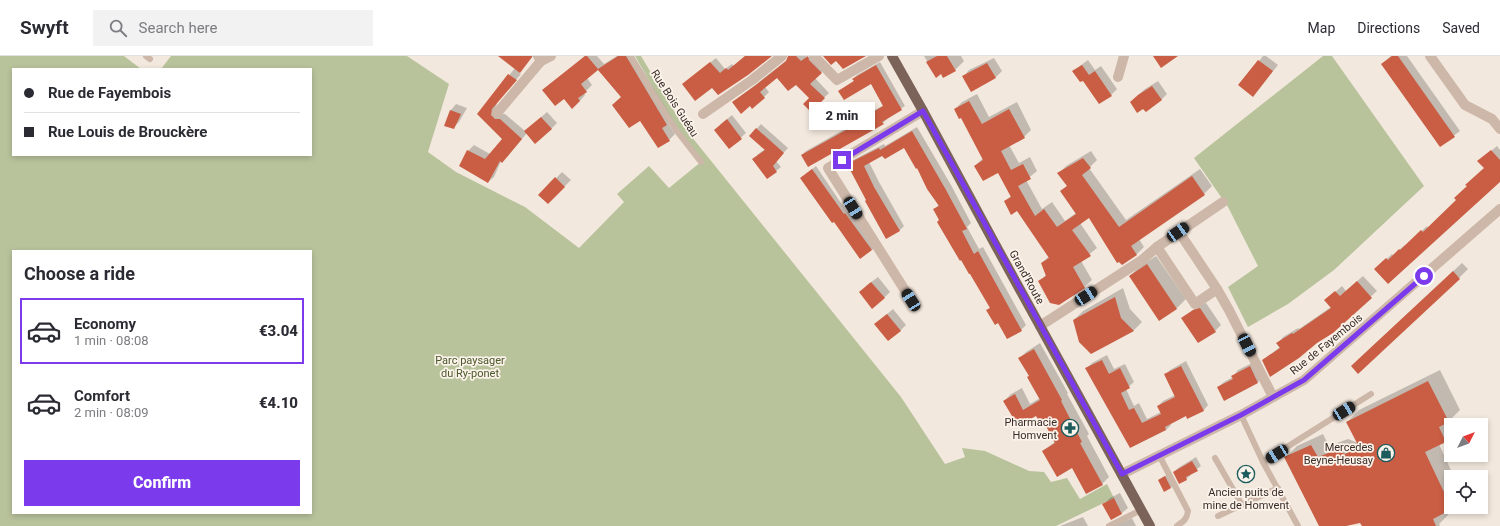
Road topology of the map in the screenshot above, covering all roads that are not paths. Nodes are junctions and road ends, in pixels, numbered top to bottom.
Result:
1 (551, 56) edge
2 (630, 56) edge
3 (782, 56) edge
4 (814, 56) edge
5 (879, 56) edge
6 (892, 56) edge
7 (1124, 56) edge
8 (1430, 56) edge
9 (540, 58) edge
10 (1118, 77) dead end
11 (923, 111) junction
12 (497, 113) dead end
13 (703, 114) dead end
14 (1500, 129) edge
15 (701, 162) dead end
16 (1223, 202) dead end
17 (1500, 210) edge
18 (1178, 232) junction
19 (1157, 247) junction
20 (1217, 289) junction
21 (911, 300) dead end
22 (1040, 326) junction
23 (1371, 394) dead end
24 (1274, 397) junction
25 (1241, 415) junction
26 (1159, 455) junction
27 (1215, 458) dead end
28 (1263, 462) junction
29 (1122, 474) junction
30 (1278, 488) junction
31 (1242, 505) junction
32 (1141, 510) junction
33 (1218, 516) dead end
34 (1109, 526) edge
35 (1150, 526) edge
36 (1177, 526) edge
37 (1298, 526) edge

1 - 9 street
2 - 15 lane, Rue Bois Guéau
3 - 13 street
4 - 5 street
6 - 11 main road, Grand'Route
7 - 10 street
8 - 14 street
9 - 12 street
11 - 21 street
11 - 22 main road, Grand'Route
16 - 18 street
17 - 24 street, Rue de Fayembois
18 - 19 street
18 - 20 street
19 - 20 street
19 - 22 street
20 - 24 street
22 - 29 main road, Grand'Route
23 - 28 lane
24 - 25 street, Rue de Fayembois
25 - 26 street, Rue de Fayembois
25 - 28 lane
26 - 29 street, Rue de Fayembois
26 - 36 lane
27 - 31 lane
28 - 30 lane
29 - 32 main road, Grand'Route
30 - 31 lane
30 - 37 lane
31 - 33 lane
32 - 34 lane
32 - 35 main road, Grand'Route

